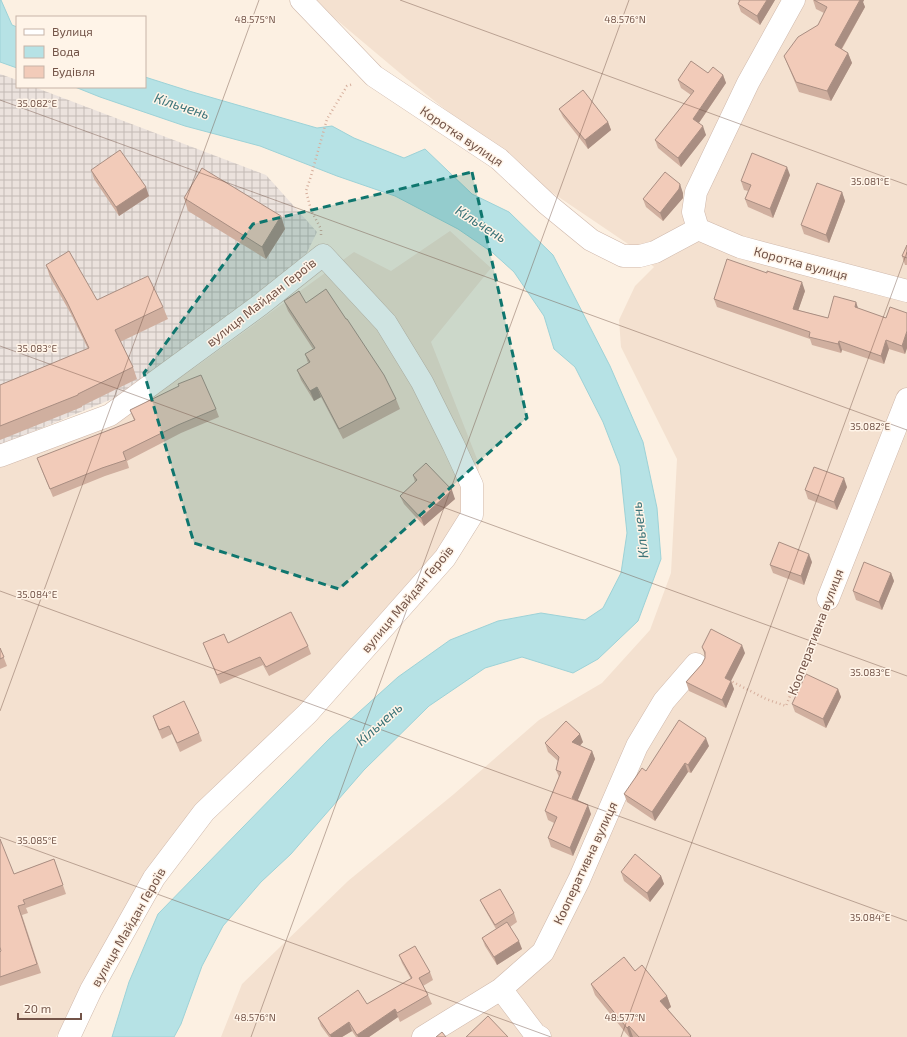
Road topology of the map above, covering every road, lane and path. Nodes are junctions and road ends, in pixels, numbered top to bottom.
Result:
1 (301, 0) edge
2 (794, 0) edge
3 (374, 76) junction
4 (321, 228) dead end
5 (698, 229) junction
6 (907, 291) edge
7 (907, 398) edge
8 (0, 456) edge
9 (828, 599) joint
10 (696, 664) joint
11 (501, 989) junction
12 (69, 1037) edge
13 (423, 1037) edge
14 (540, 1037) edge

1 - 3 street, Коротка вулиця
2 - 5 street
3 - 4 path
3 - 5 street, Коротка вулиця
5 - 6 street, Коротка вулиця
7 - 9 street, Кооперативна вулиця
8 - 12 street, вулиця Майдан Героїв
9 - 10 path, Кооперативна вулиця
10 - 11 street, Кооперативна вулиця
11 - 13 street, Кооперативна вулиця
11 - 14 street

